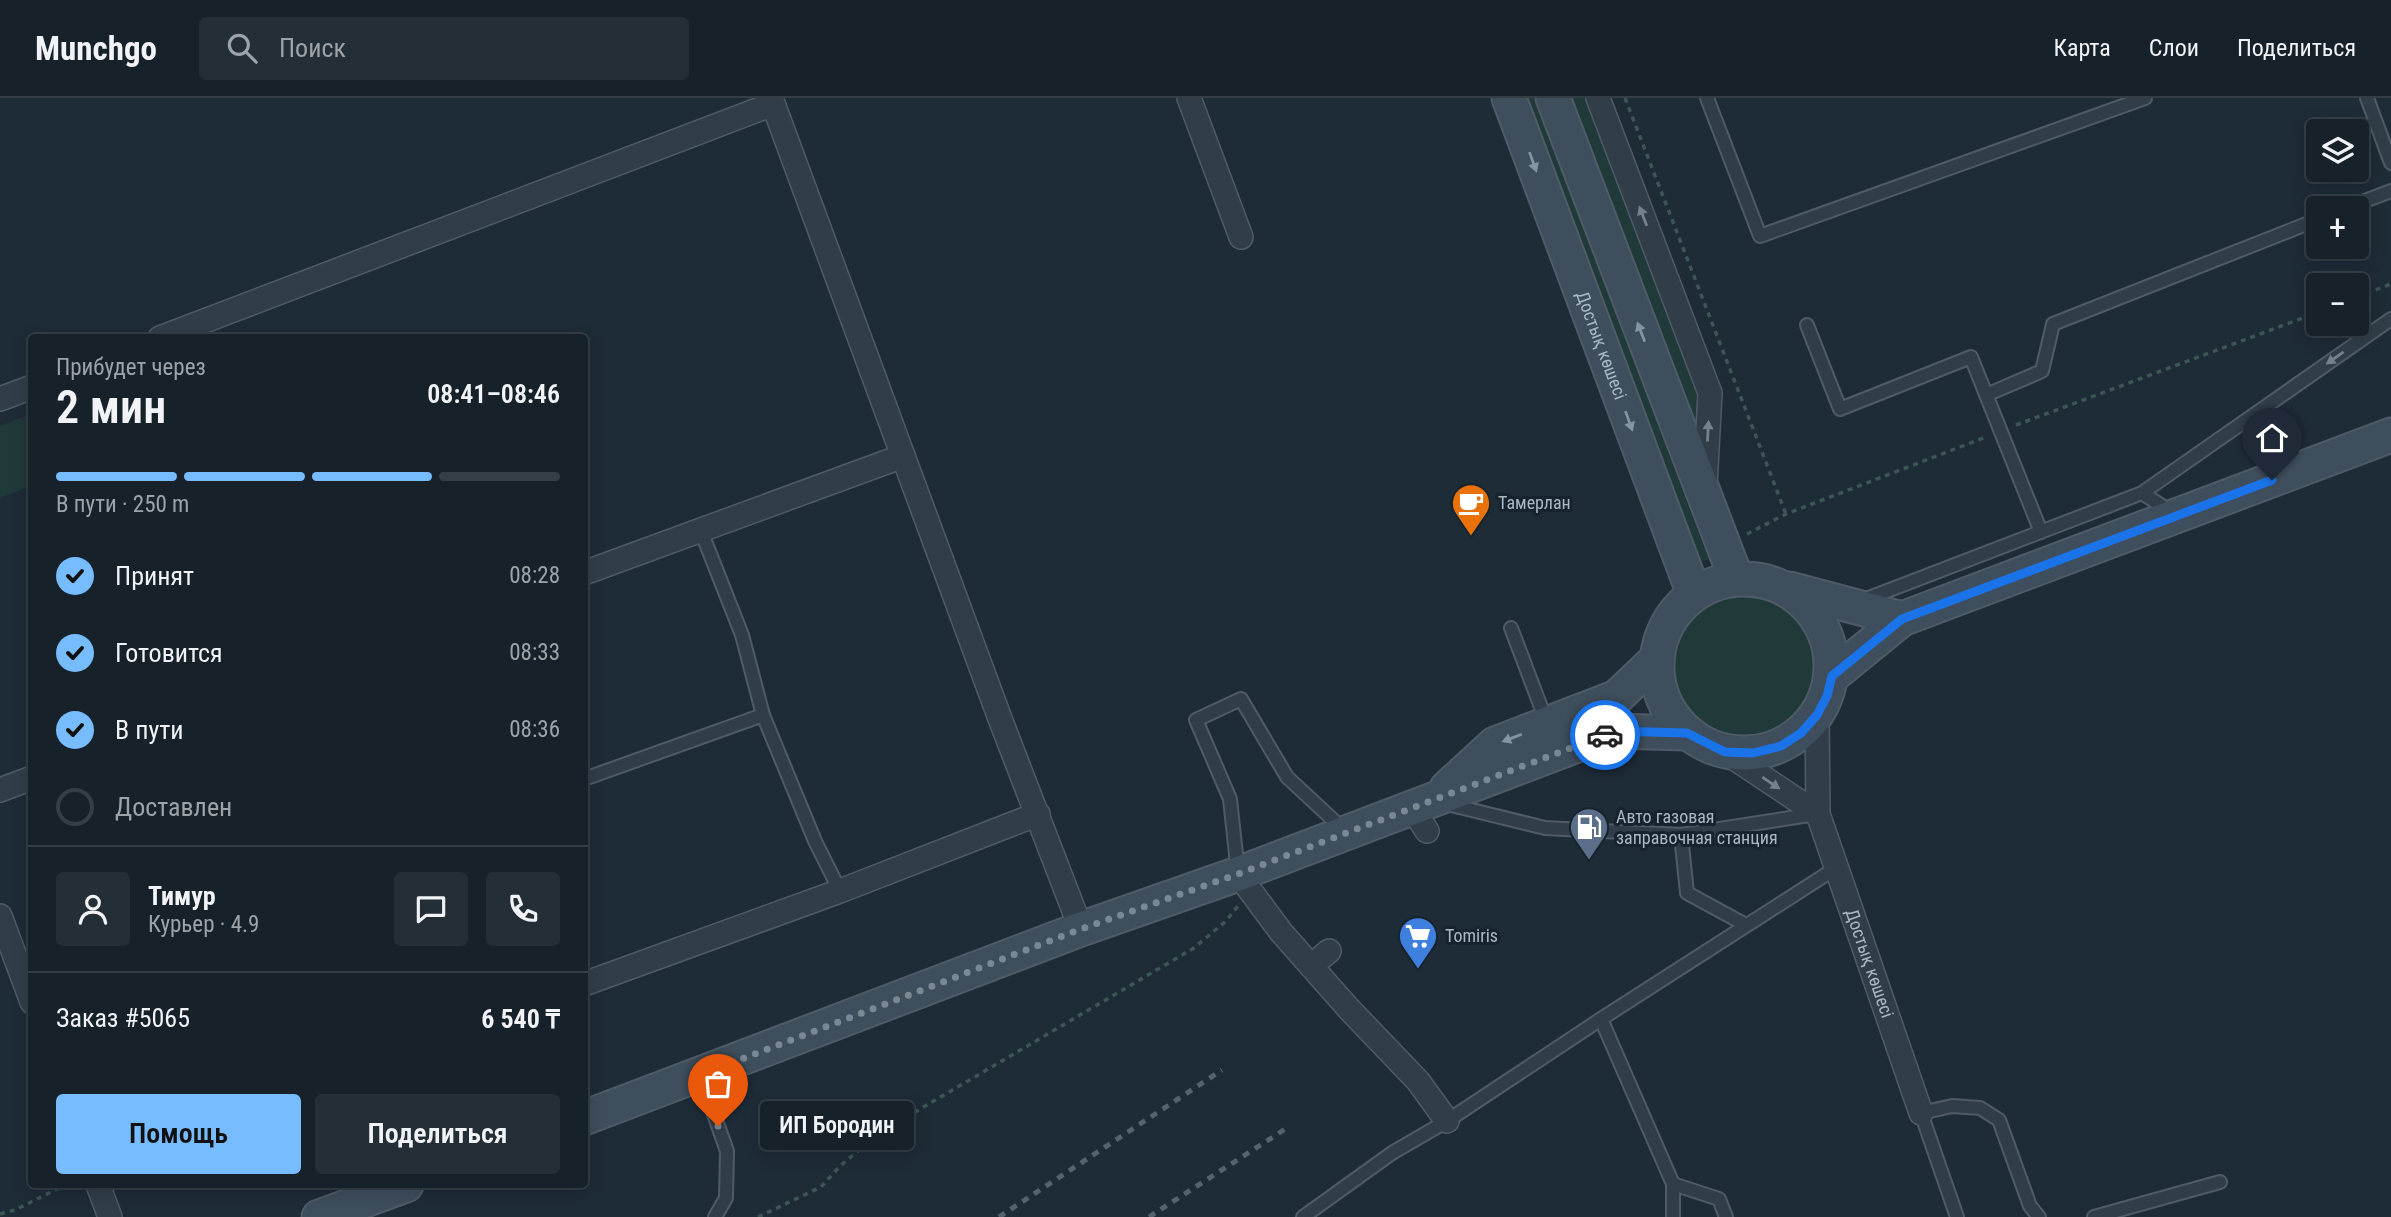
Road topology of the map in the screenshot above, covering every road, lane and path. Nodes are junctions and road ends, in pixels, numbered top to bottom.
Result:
1 (1189, 98) edge
2 (1509, 98) edge
3 (1553, 98) edge
4 (1598, 98) edge
5 (1625, 98) edge
6 (1707, 98) edge
7 (2145, 98) edge
8 (2367, 98) edge
9 (772, 101) edge
10 (2391, 163) edge
11 (2391, 191) edge
12 (2369, 200) edge
13 (2306, 224) edge
14 (1241, 237) dead end
15 (2391, 285) edge
16 (2369, 293) edge
17 (2306, 317) edge
18 (2391, 319) edge
19 (1807, 326) dead end
20 (170, 334) edge
21 (28, 388) edge
22 (1986, 395) junction
23 (0, 399) edge
24 (2000, 431) junction
25 (2391, 435) edge
26 (903, 456) junction
27 (2142, 493) junction
28 (1704, 499) junction
29 (1786, 514) junction
30 (2177, 516) junction
31 (701, 531) junction
32 (2040, 532) junction
33 (1723, 547) junction
34 (588, 572) edge
35 (1736, 578) junction
36 (1784, 588) junction
37 (1694, 594) junction
38 (1849, 606) junction
39 (1902, 619) junction
40 (1511, 628) dead end
41 (1656, 660) junction
42 (1832, 676) junction
43 (763, 715) junction
44 (1548, 724) junction
45 (1809, 724) junction
46 (1687, 733) junction
47 (1725, 752) junction
48 (588, 778) edge
49 (28, 780) edge
50 (0, 790) edge
51 (1424, 813) junction
52 (1038, 814) junction
53 (1818, 814) junction
54 (1347, 833) junction
55 (1681, 835) junction
56 (1836, 867) junction
57 (1244, 882) junction
58 (840, 891) junction
59 (0, 916) edge
60 (1746, 925) junction
61 (1081, 929) junction
62 (1329, 951) dead end
63 (1311, 966) junction
64 (588, 983) edge
65 (28, 991) edge
66 (1601, 1018) junction
67 (700, 1075) junction
68 (1921, 1113) junction
69 (588, 1117) edge
70 (1447, 1121) junction
71 (2220, 1182) dead end
72 (1673, 1184) junction
73 (59, 1188) edge
74 (99, 1188) edge
75 (397, 1188) edge
76 (0, 1214) edge
77 (110, 1217) edge
78 (319, 1217) edge
79 (715, 1217) edge
80 (758, 1217) edge
81 (1303, 1217) edge
82 (1673, 1217) edge
83 (1726, 1217) edge
84 (1957, 1217) edge
85 (2039, 1217) edge
86 (2094, 1217) edge

1 - 14 street
2 -> 37 street, Достық көшесі
28 -> 3 street
28 -> 4 street
5 - 29 path
6 - 7 lane
8 - 10 lane
9 - 20 street
9 - 26 street
11 - 12 lane
13 - 22 lane
15 - 16 path
17 - 24 path
18 -> 27 lane
19 - 22 lane
21 - 23 street
22 - 24 lane
24 - 29 path
24 - 32 lane
25 - 30 street
26 - 31 street
26 - 52 street
27 - 30 lane
27 - 32 lane
28 - 33 street
29 - 33 path
30 - 39 street
31 - 34 street
31 - 43 lane
32 - 38 lane
33 - 35 street
35 - 36 street
35 - 37 street
36 - 38 street
36 - 42 street
37 - 41 street
38 - 39 street
39 - 42 street
40 - 44 lane
41 - 44 street
41 - 46 street
42 - 45 street
43 - 48 lane
43 - 58 lane
44 -> 51 street
45 - 47 street
45 - 53 street, Достық көшесі
46 - 47 street
46 - 51 street
47 -> 53 street
49 - 50 street
51 - 54 street
51 - 55 lane
52 - 58 street
52 - 61 street
53 - 55 lane
53 - 56 street, Достық көшесі
54 - 57 street
54 - 57 lane
55 - 60 lane
56 - 60 lane
56 - 68 street, Достық көшесі
57 - 61 street
57 - 63 street
57 - 80 path
58 - 64 street
59 - 65 street
60 - 66 lane
61 - 67 street
62 - 63 street
63 - 70 street
66 - 70 lane
66 - 72 lane
67 - 69 street
67 - 79 lane
68 - 84 lane
68 - 85 lane
70 - 81 lane
71 - 86 lane
72 - 82 lane
72 - 83 lane
73 - 76 path
74 - 77 street
75 - 78 street

